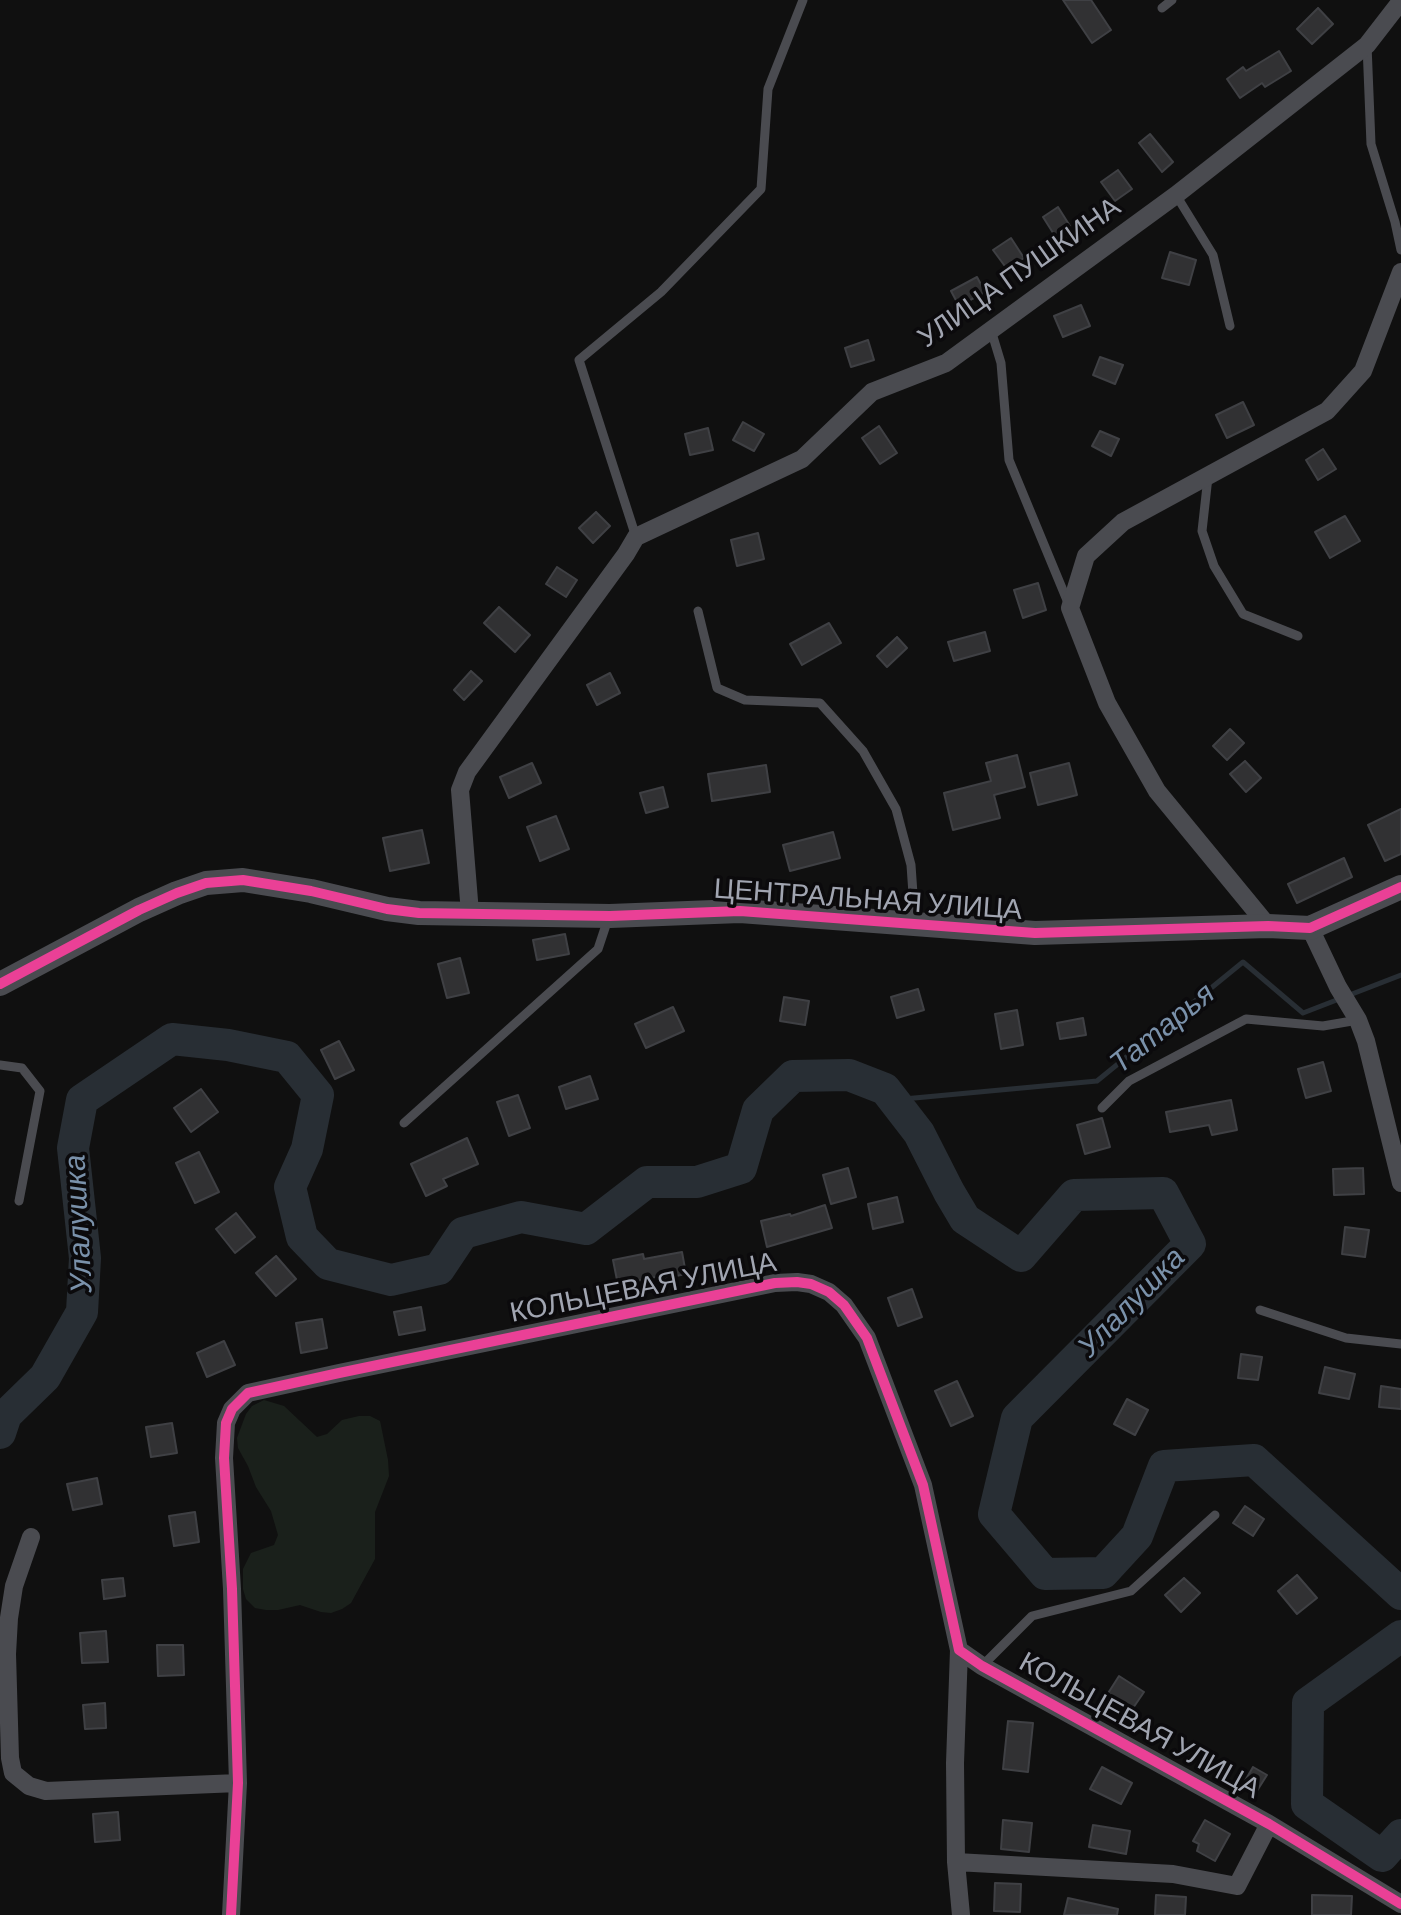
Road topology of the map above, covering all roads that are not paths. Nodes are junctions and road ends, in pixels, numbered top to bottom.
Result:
1 (803, 0) edge
2 (1172, 0) edge
3 (1401, 1) edge
4 (1162, 8) dead end
5 (1367, 45) junction
6 (1176, 195) junction
7 (1401, 250) edge
8 (1401, 272) edge
9 (1230, 326) dead end
10 (991, 330) junction
11 (1208, 477) junction
12 (636, 537) junction
13 (1070, 608) junction
14 (698, 611) dead end
15 (1298, 636) dead end
16 (1401, 887) edge
17 (470, 913) junction
18 (610, 916) junction
19 (915, 923) junction
20 (1268, 926) junction
21 (1310, 928) junction
22 (0, 984) edge
23 (1355, 1016) junction
24 (0, 1065) edge
25 (1102, 1108) dead end
26 (404, 1123) dead end
27 (1397, 1153) edge
28 (1401, 1183) edge
29 (19, 1201) dead end
30 (1260, 1310) dead end
31 (1401, 1344) edge
32 (1215, 1515) dead end
33 (31, 1537) dead end
34 (959, 1650) junction
35 (982, 1666) junction
36 (238, 1783) junction
37 (1269, 1824) junction
38 (956, 1862) junction
39 (1401, 1904) edge
40 (231, 1915) edge
41 (961, 1915) edge

1 - 12 lane
2 - 4 lane
3 - 5 street, УЛИЦА ПУШКИНА
5 - 6 street, УЛИЦА ПУШКИНА
5 - 7 lane
6 - 9 lane
6 - 10 street, УЛИЦА ПУШКИНА
8 - 11 street
10 - 12 street, УЛИЦА ПУШКИНА
10 - 13 lane
11 - 13 street
11 - 15 lane
12 - 17 street
13 - 20 street
14 - 19 lane
16 - 21 street, ЦЕНТРАЛЬНАЯ УЛИЦА
17 - 18 street, ЦЕНТРАЛЬНАЯ УЛИЦА
17 - 22 street, ЦЕНТРАЛЬНАЯ УЛИЦА
18 - 19 street, ЦЕНТРАЛЬНАЯ УЛИЦА
18 - 26 lane
19 - 20 street, ЦЕНТРАЛЬНАЯ УЛИЦА
20 - 21 street, ЦЕНТРАЛЬНАЯ УЛИЦА
21 - 23 street
23 - 25 lane
23 - 27 street
24 - 29 lane
27 - 28 street
30 - 31 lane
32 - 35 lane
33 - 36 street
34 - 35 street, КОЛЬЦЕВАЯ УЛИЦА
34 - 36 street, КОЛЬЦЕВАЯ УЛИЦА
34 - 38 street
35 - 37 street, КОЛЬЦЕВАЯ УЛИЦА
36 - 40 street, КОЛЬЦЕВАЯ УЛИЦА
37 - 38 street
37 - 39 street, КОЛЬЦЕВАЯ УЛИЦА
38 - 41 street

